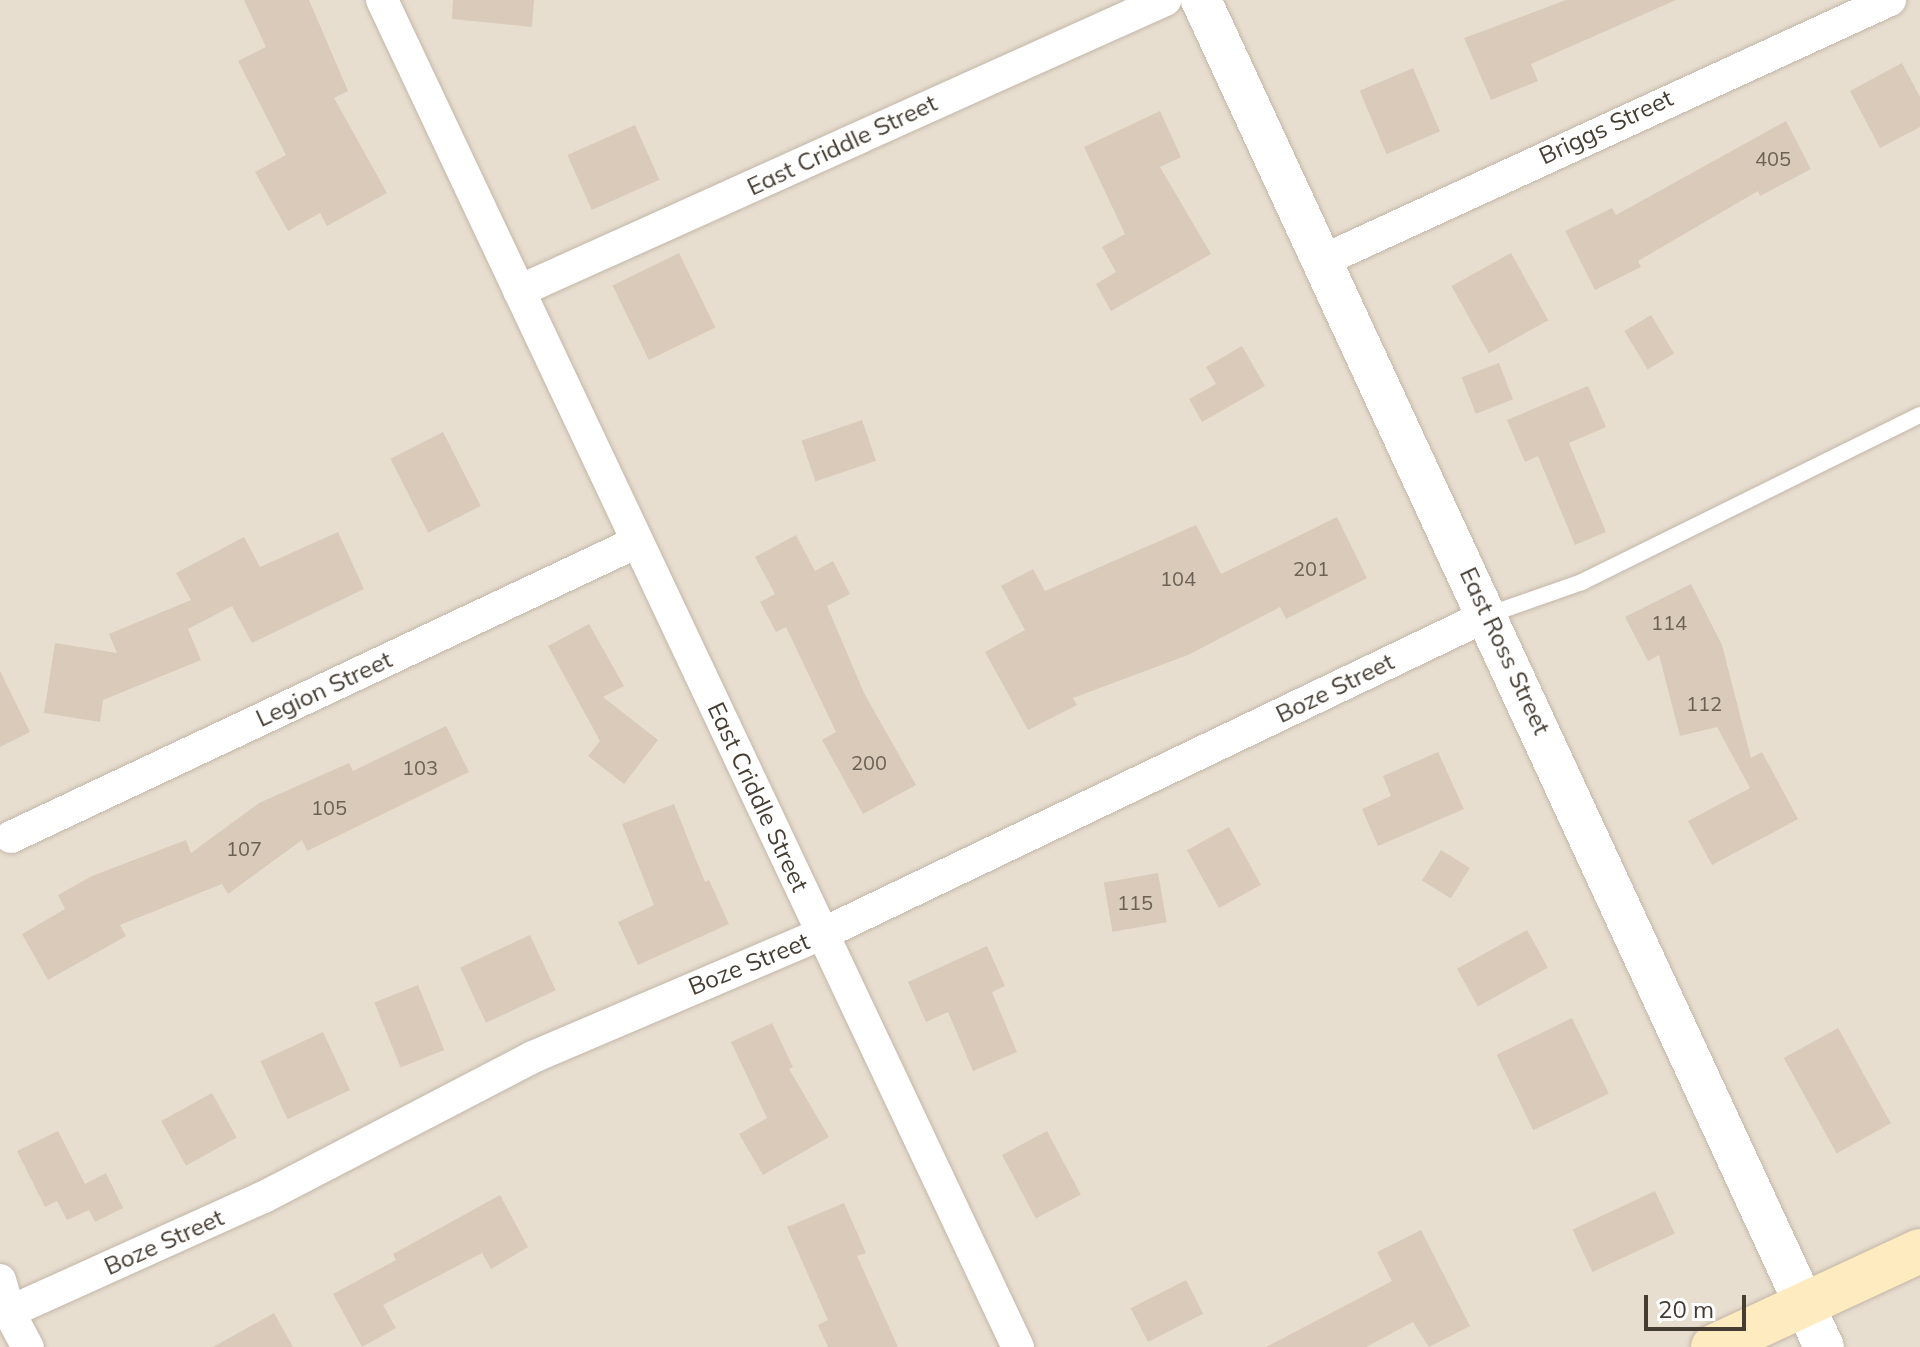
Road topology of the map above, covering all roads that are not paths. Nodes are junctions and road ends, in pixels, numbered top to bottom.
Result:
1 (382, 0) edge
2 (1165, 0) edge
3 (1201, 0) edge
4 (1890, 0) edge
5 (1324, 260) junction
6 (519, 291) junction
7 (1920, 415) edge
8 (637, 542) junction
9 (1488, 615) junction
10 (11, 837) dead end
11 (822, 934) junction
12 (1920, 1251) edge
13 (0, 1280) edge
14 (1804, 1305) junction
15 (9, 1312) junction
16 (28, 1347) edge
17 (1018, 1347) edge
18 (1713, 1347) edge
19 (1824, 1347) edge

1 - 6 street, East Criddle Street
2 - 6 street, East Criddle Street
3 - 5 street, East Ross Street
4 - 5 street, Briggs Street
5 - 9 street, East Ross Street
6 - 8 street, East Criddle Street
7 - 9 lane
8 - 10 street, Legion Street
8 - 11 street, East Criddle Street
9 - 11 street, Boze Street
9 - 14 street, East Ross Street
11 - 15 street, Boze Street
11 - 17 street, East Criddle Street
12 - 14 main road
13 - 15 street
14 - 18 main road
14 - 19 street, East Ross Street
15 - 16 street

